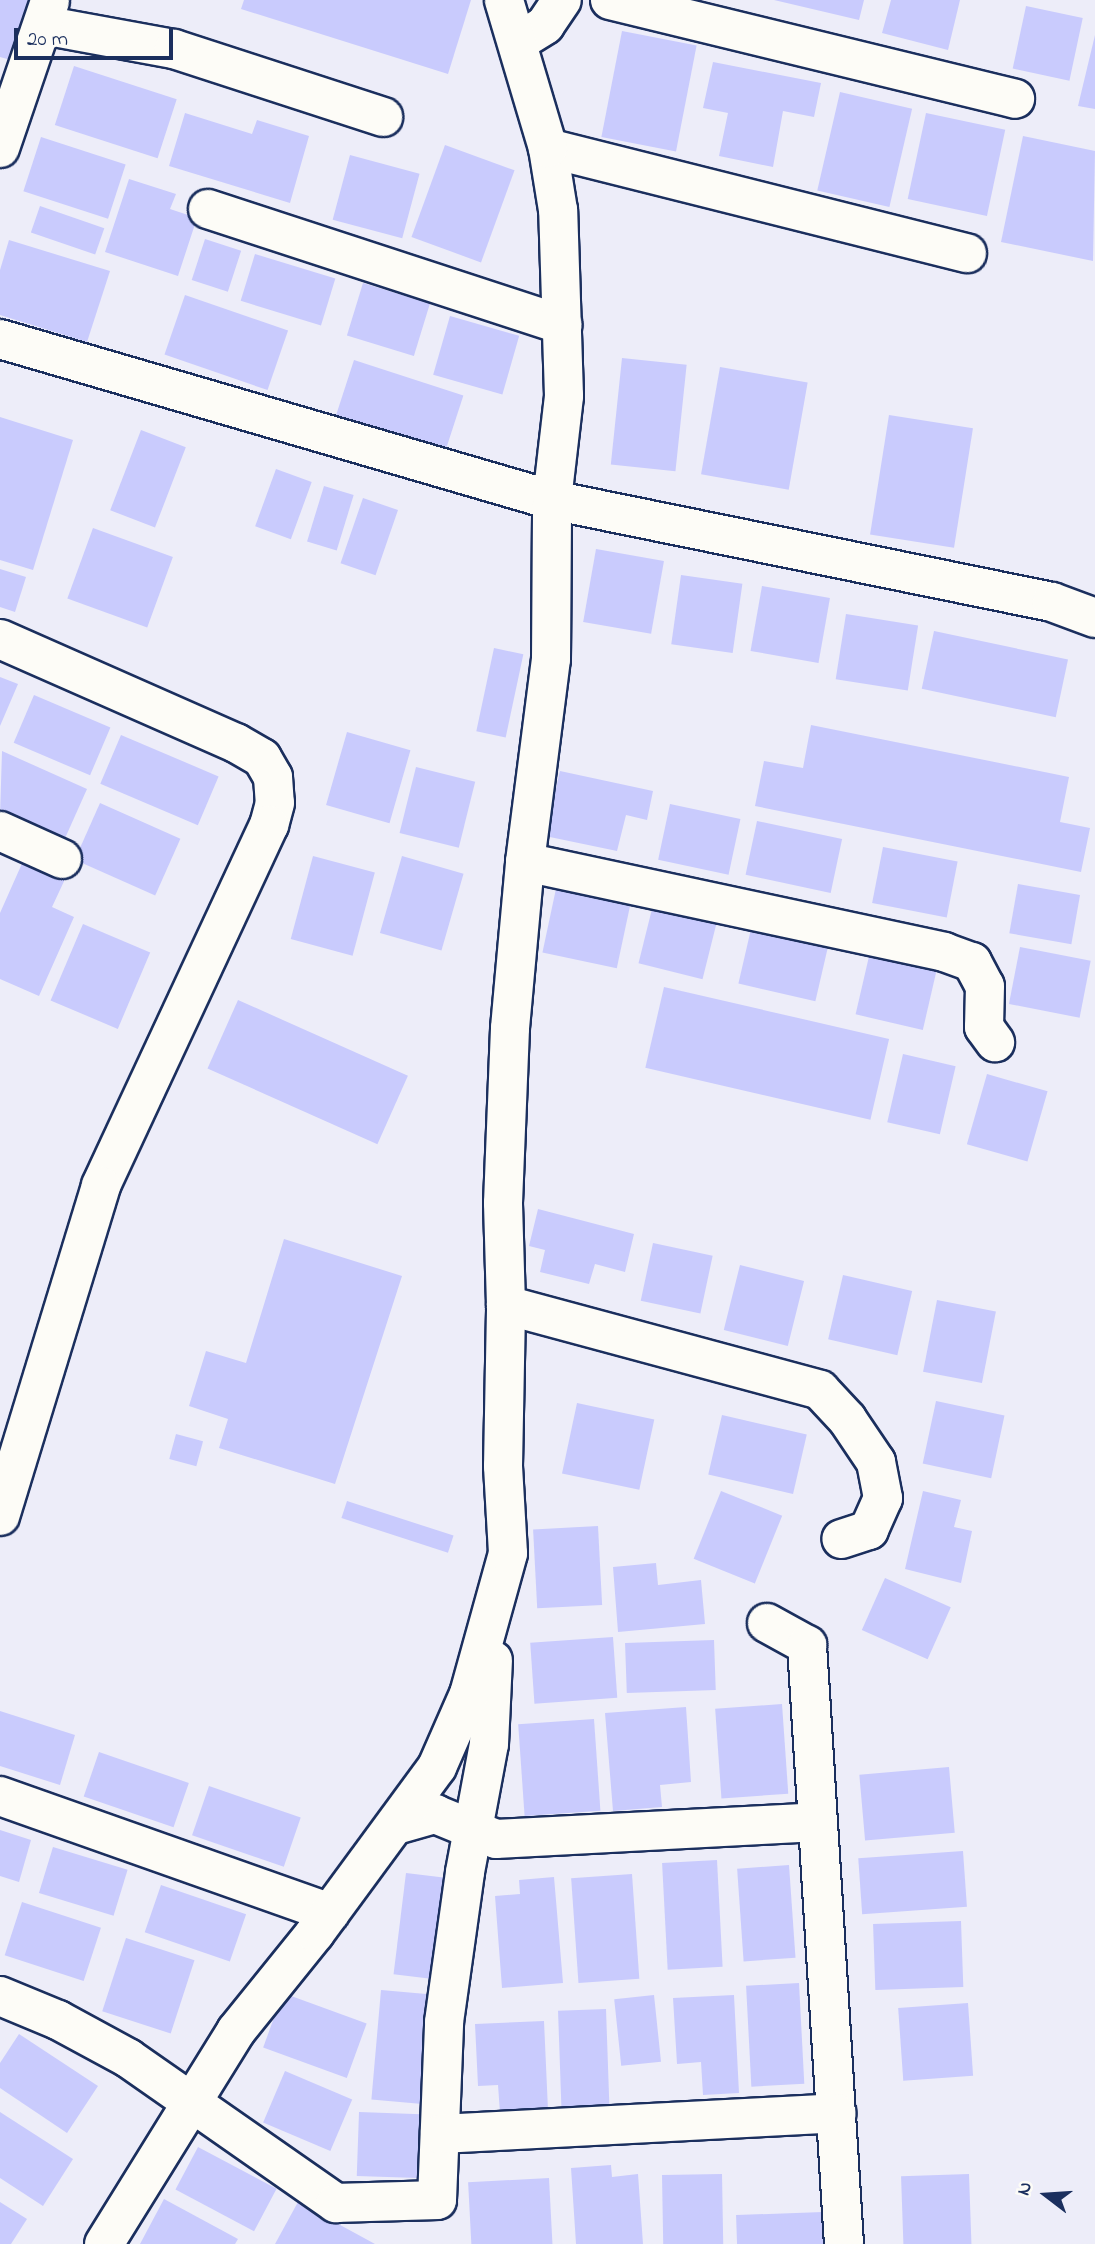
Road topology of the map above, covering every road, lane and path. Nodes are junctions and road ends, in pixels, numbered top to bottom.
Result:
1 (504, 0) edge
2 (562, 0) edge
3 (610, 0) edge
4 (47, 13) edge
5 (518, 43) junction
6 (1014, 99) dead end
7 (383, 117) dead end
8 (0, 148) edge
9 (548, 148) junction
10 (208, 209) dead end
11 (967, 253) dead end
12 (563, 325) junction
13 (0, 339) edge
14 (552, 500) junction
15 (1095, 618) edge
16 (0, 639) edge
17 (0, 831) edge
18 (62, 859) dead end
19 (525, 862) junction
20 (995, 1042) dead end
21 (506, 1305) junction
22 (0, 1516) edge
23 (841, 1539) dead end
24 (767, 1623) dead end
25 (485, 1629) junction
26 (0, 1796) edge
27 (818, 1822) junction
28 (396, 1825) junction
29 (474, 1830) junction
30 (330, 1913) junction
31 (0, 1996) edge
32 (191, 2103) junction
33 (836, 2113) junction
34 (440, 2134) junction
35 (104, 2244) edge
36 (844, 2244) edge

1 - 5 street
2 - 5 street
3 - 6 street
4 - 7 street
4 - 8 street
5 - 9 street
9 - 11 street
9 - 12 street
10 - 12 street
12 - 14 street
13 - 14 street
14 - 15 street
14 - 19 street
16 - 22 street
17 - 18 street
19 - 20 street
19 - 21 street
21 - 23 street
21 - 25 street
24 - 27 street
25 - 28 street
25 - 29 street
26 - 30 street
27 - 29 street
27 - 33 street
28 - 29 street
28 - 30 street
29 - 34 street
30 - 32 street
31 - 32 street
32 - 34 street
32 - 35 street
33 - 34 street
33 - 36 street

